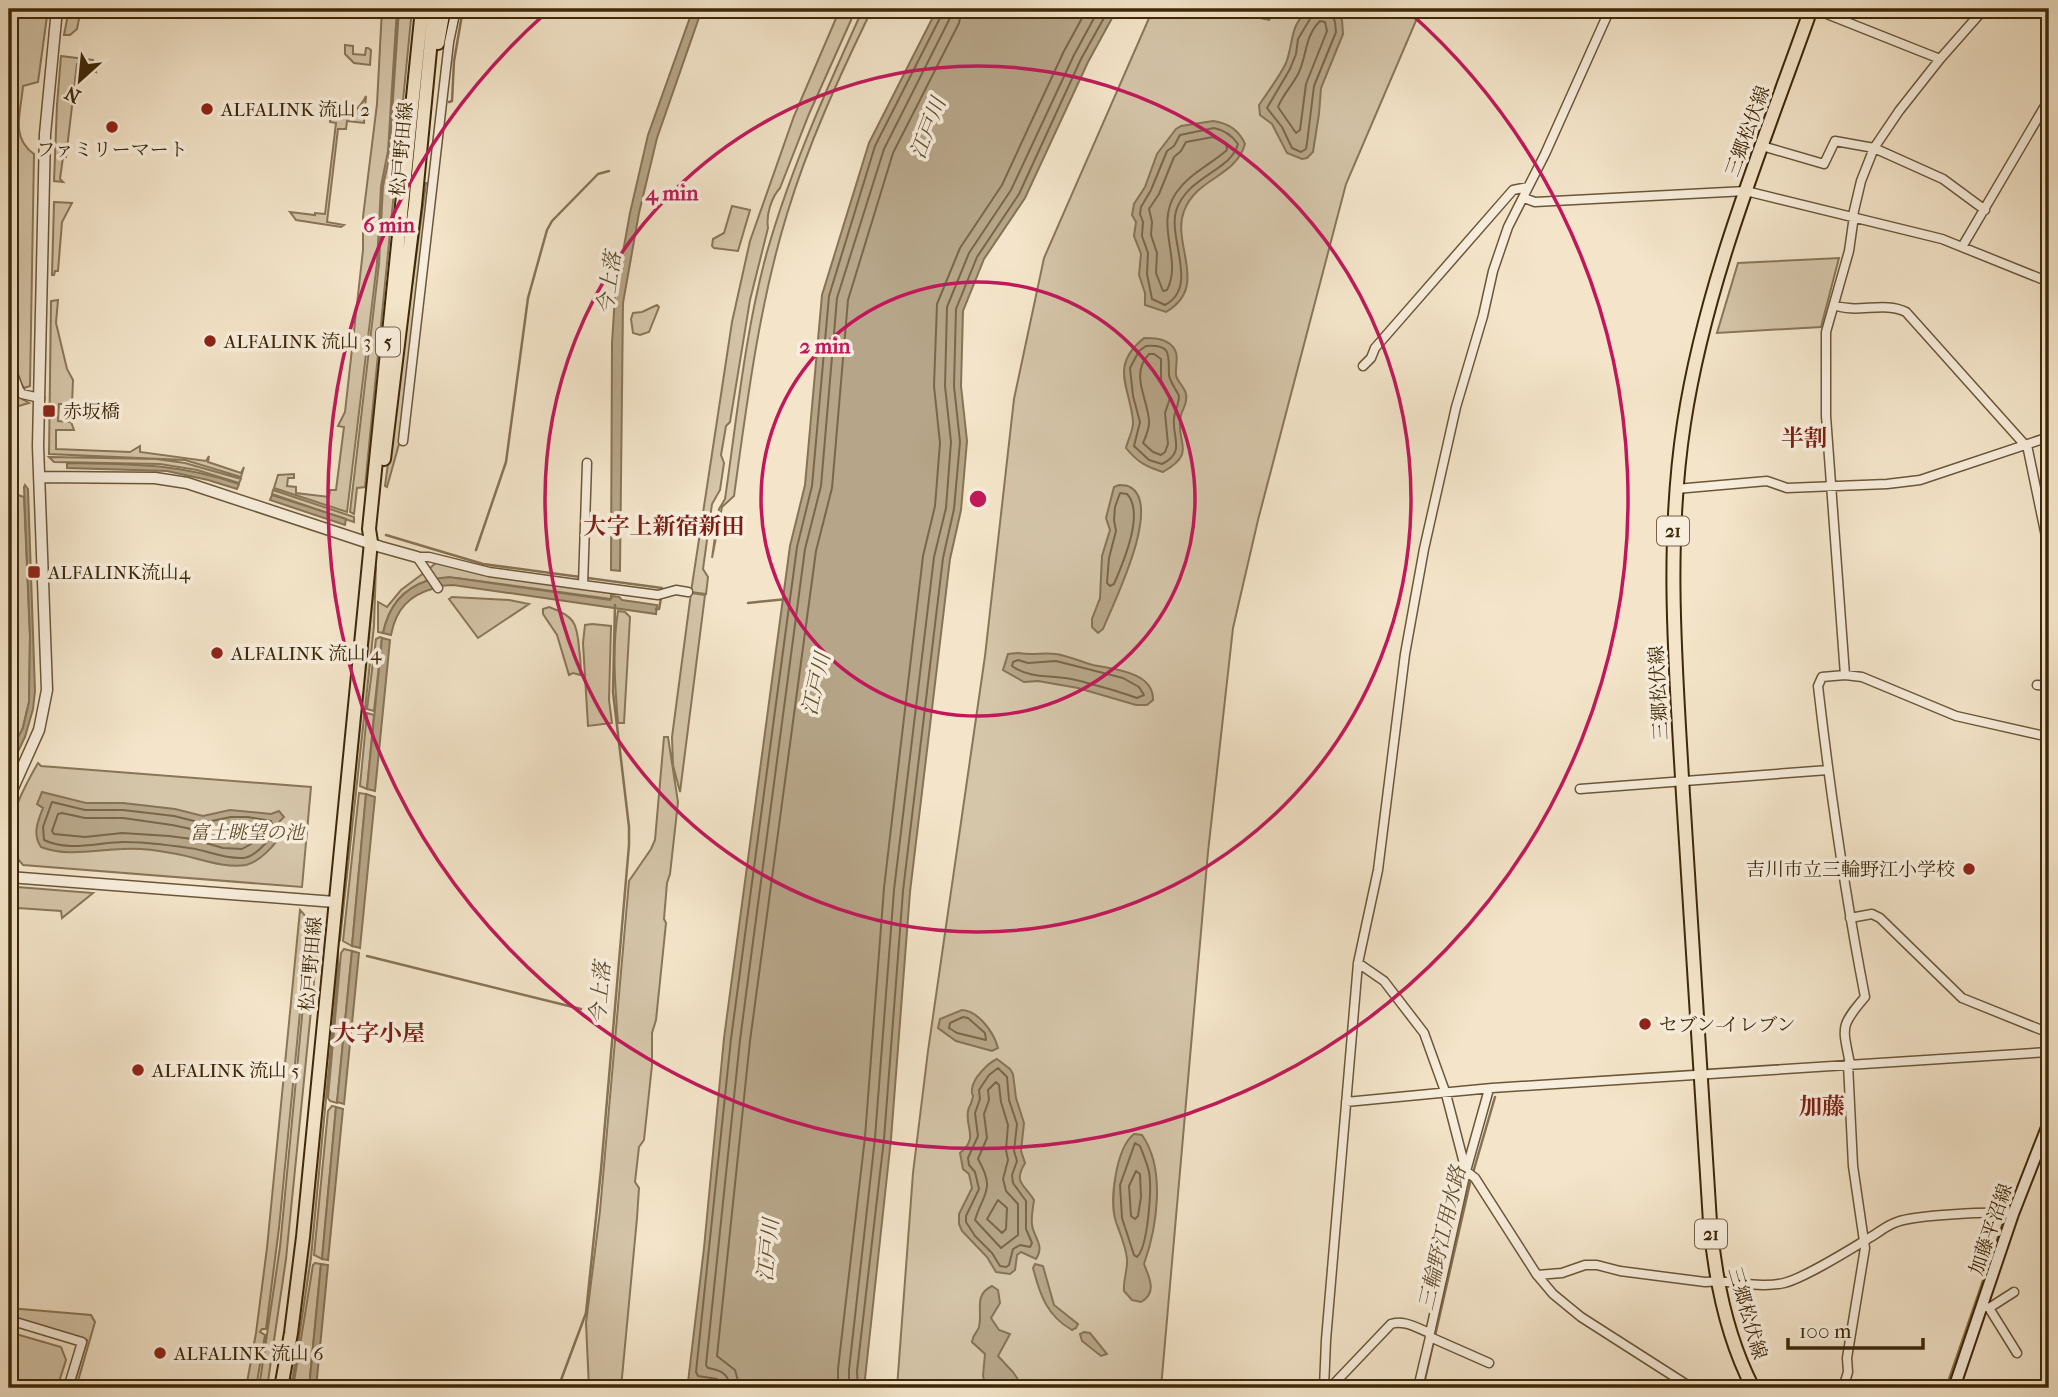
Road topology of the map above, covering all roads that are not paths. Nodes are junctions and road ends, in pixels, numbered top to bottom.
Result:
1 (57, 9) edge
2 (422, 9) edge
3 (434, 9) edge
4 (444, 9) edge
5 (456, 9) edge
6 (1609, 9) edge
7 (1812, 9) edge
8 (1984, 9) edge
9 (1940, 59) junction
10 (2049, 99) edge
11 (1762, 146) junction
12 (1874, 148) junction
13 (1528, 187) junction
14 (1746, 191) junction
15 (1524, 198) junction
16 (415, 205) junction
17 (1984, 210) junction
18 (1853, 216) junction
19 (1962, 247) junction
20 (2049, 282) edge
21 (1834, 304) junction
22 (9, 363) edge
23 (1363, 366) dead end
24 (40, 398) junction
25 (2049, 437) edge
26 (402, 442) dead end
27 (2026, 445) junction
28 (587, 464) dead end
29 (39, 477) junction
30 (1832, 487) junction
31 (1676, 489) junction
32 (2045, 517) edge
33 (371, 542) junction
34 (2049, 551) edge
35 (417, 557) junction
36 (584, 580) junction
37 (438, 588) dead end
38 (688, 592) dead end
39 (1845, 675) junction
40 (2037, 685) dead end
41 (2049, 686) edge
42 (2049, 737) edge
43 (1828, 770) junction
44 (1682, 782) junction
45 (1580, 789) dead end
46 (9, 796) edge
47 (9, 877) edge
48 (335, 902) junction
49 (1850, 918) junction
50 (1358, 963) junction
51 (2049, 1033) edge
52 (2049, 1052) edge
53 (1849, 1064) junction
54 (1701, 1074) junction
55 (1489, 1089) junction
56 (1446, 1094) junction
57 (1346, 1102) junction
58 (2049, 1122) edge
59 (1466, 1171) junction
60 (2013, 1214) junction
61 (1865, 1241) junction
62 (1537, 1275) junction
63 (1717, 1281) junction
64 (2014, 1292) dead end
65 (1986, 1307) junction
66 (9, 1320) edge
67 (1429, 1335) junction
68 (2017, 1353) dead end
69 (1489, 1363) dead end
70 (68, 1388) edge
71 (281, 1388) edge
72 (1324, 1388) edge
73 (1330, 1388) edge
74 (1418, 1388) edge
75 (1692, 1388) edge
76 (1753, 1388) edge
77 (1843, 1388) edge
78 (1954, 1388) edge

1 - 24 street
2 - 33 main road, 松戸野田線 / 5
3 - 16 main road, 松戸野田線 / 5
4 - 16 main road
5 - 26 street
6 - 13 street
7 - 9 street
7 - 11 main road, 三郷松伏線 / 21
8 - 9 street
9 - 12 street
10 - 17 street
11 - 12 street
11 - 14 main road, 三郷松伏線 / 21
12 - 17 street
12 - 18 street
13 - 15 street
13 - 23 street
14 - 15 street
14 - 18 street
14 - 31 main road, 三郷松伏線 / 21
15 - 50 street
16 - 33 main road, 松戸野田線 / 5
17 - 19 street
18 - 19 street
18 - 21 street
19 - 20 street
21 - 27 street
21 - 30 street
22 - 24 street
24 - 29 street
25 - 27 street
27 - 30 street
27 - 32 street
28 - 36 street
29 - 33 street
29 - 46 street
30 - 31 street
30 - 39 street
31 - 44 main road, 三郷松伏線 / 21
32 - 34 street
33 - 35 street
33 - 48 main road, 松戸野田線 / 5
35 - 36 street
35 - 37 street
36 - 38 street
39 - 42 street
39 - 43 street
40 - 41 street
43 - 44 street
43 - 49 street
44 - 45 street
44 - 54 main road, 三郷松伏線 / 21
47 - 48 street
48 - 71 main road, 松戸野田線 / 5
49 - 51 street
49 - 53 street
50 - 56 street
50 - 57 street
52 - 53 street
53 - 54 street
53 - 61 street
54 - 55 street
54 - 63 main road, 三郷松伏線 / 21
55 - 56 street
55 - 59 street
56 - 57 street
56 - 59 street
57 - 72 street
58 - 60 main road, 加藤平沼線
59 - 62 street
59 - 67 street
60 - 61 street
60 - 65 main road, 加藤平沼線
61 - 63 street
61 - 77 street
62 - 63 street
62 - 75 street
63 - 76 main road, 三郷松伏線 / 21
64 - 65 street
65 - 68 street
65 - 78 main road, 加藤平沼線
66 - 70 street
67 - 69 street
67 - 73 street
67 - 74 street

